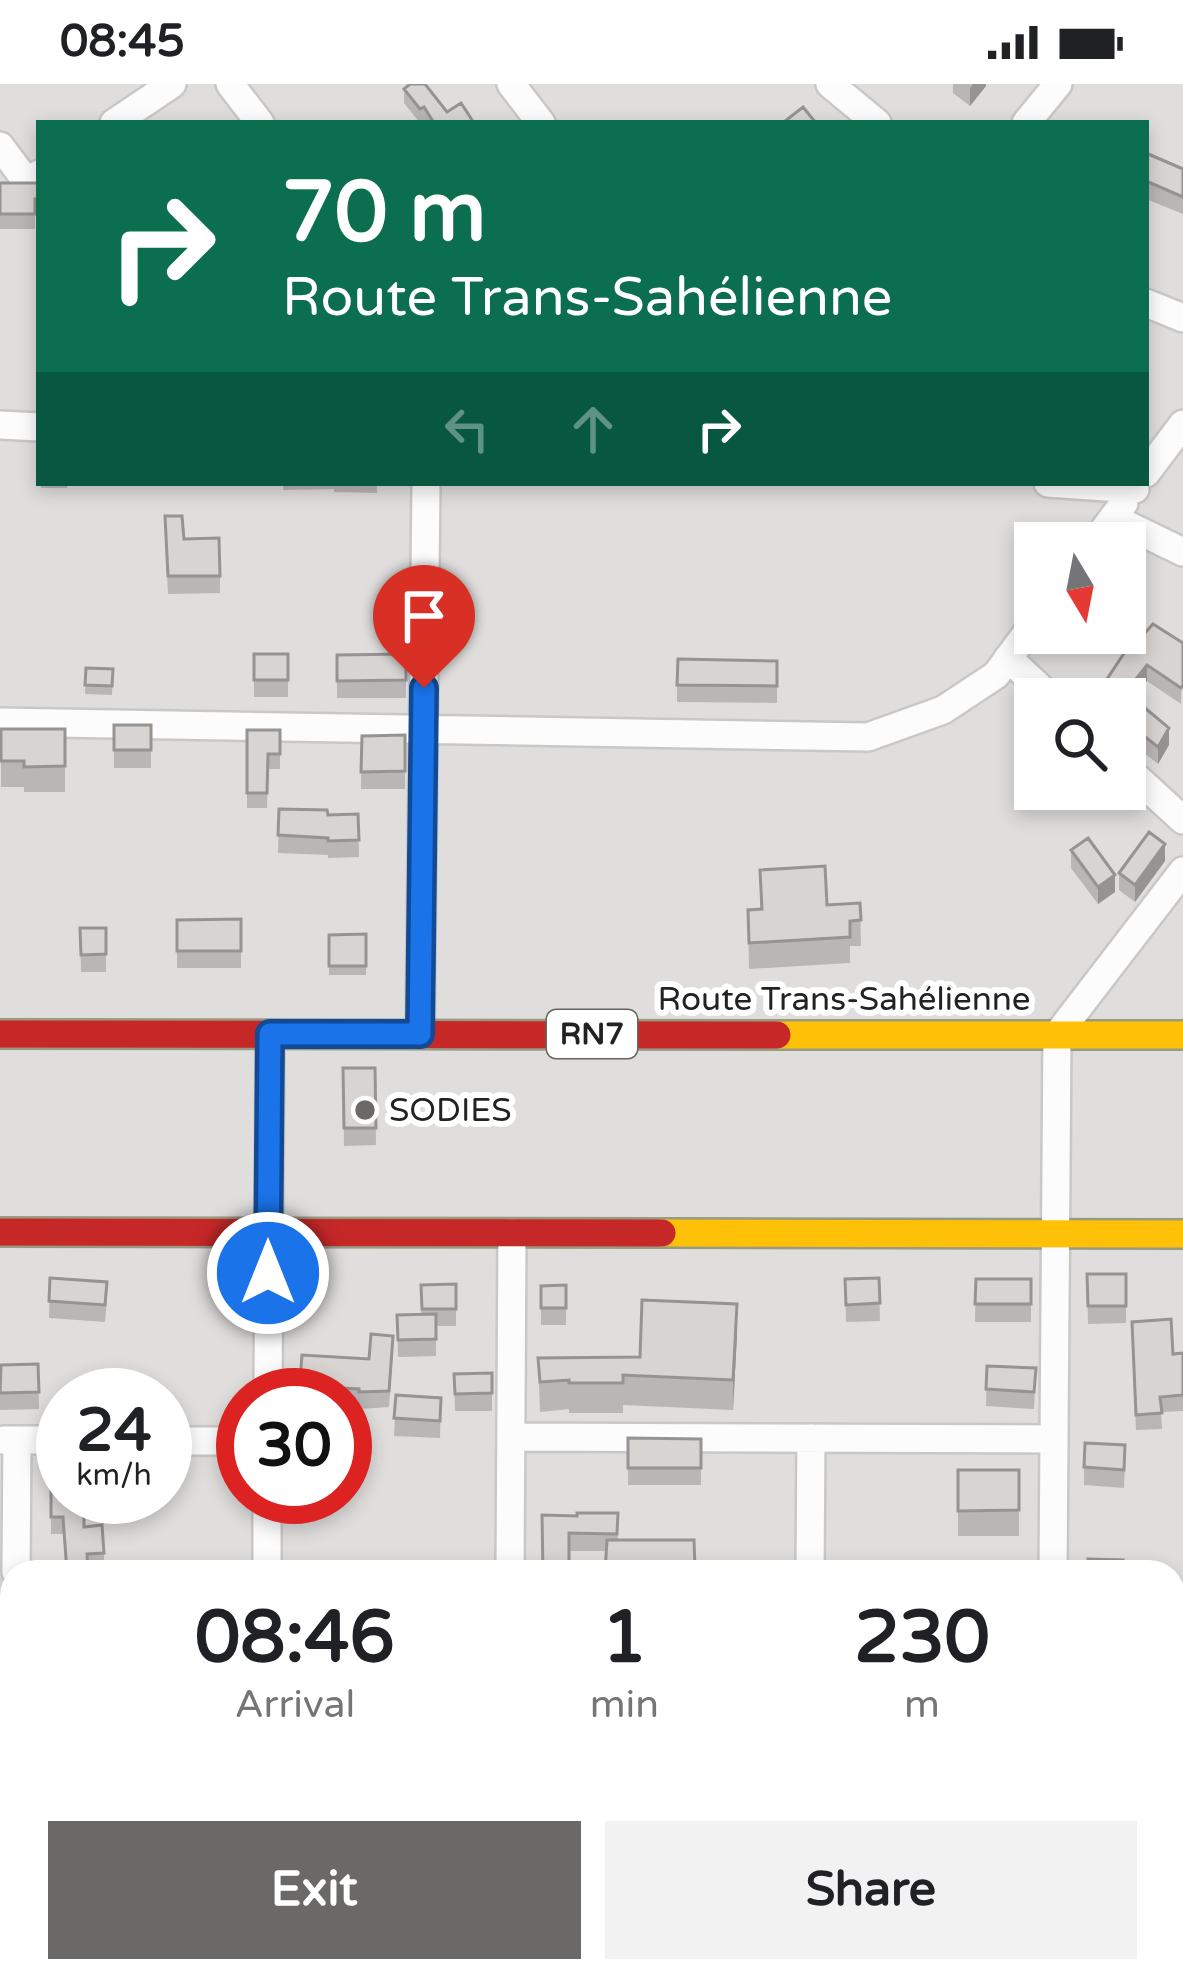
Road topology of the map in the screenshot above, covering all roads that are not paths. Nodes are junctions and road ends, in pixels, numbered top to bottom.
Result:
1 (172, 84) edge
2 (230, 84) edge
3 (511, 84) edge
4 (830, 84) edge
5 (1058, 84) edge
6 (118, 120) edge
7 (258, 120) edge
8 (539, 120) edge
9 (873, 120) edge
10 (1028, 120) edge
11 (0, 146) edge
12 (26, 179) edge
13 (1149, 303) edge
14 (1183, 318) edge
15 (1183, 424) edge
16 (0, 425) edge
17 (36, 428) edge
18 (1149, 470) edge
19 (426, 486) edge
20 (1137, 486) edge
21 (1113, 518) junction
22 (1110, 522) edge
23 (1183, 552) edge
24 (1014, 650) edge
25 (1008, 658) junction
26 (1029, 678) edge
27 (0, 722) edge
28 (423, 729) junction
29 (1146, 786) edge
30 (1183, 820) edge
31 (1183, 872) edge
32 (0, 1034) edge
33 (270, 1034) junction
34 (420, 1034) junction
35 (1057, 1035) junction
36 (1183, 1035) edge
37 (0, 1232) edge
38 (269, 1233) junction
39 (512, 1233) junction
40 (1055, 1234) junction
41 (1183, 1234) edge
42 (268, 1368) edge
43 (511, 1437) junction
44 (811, 1438) junction
45 (1054, 1439) junction
46 (9, 1440) edge
47 (268, 1524) edge
48 (15, 1560) edge
49 (267, 1560) edge
50 (510, 1560) edge
51 (810, 1560) edge
52 (1053, 1560) edge

1 - 6 street
2 - 7 street
3 - 8 street
4 - 9 street
5 - 10 street
11 - 12 street
13 - 14 street
15 - 18 street
16 - 17 street
19 - 28 street
20 - 21 street
21 - 22 street
21 - 23 street
24 - 25 street
25 - 26 street
25 - 28 street
27 - 28 street
28 - 34 street
29 - 30 street
31 - 35 street
32 - 33 main road, Route Trans-Sahélienne / RN7
33 - 34 main road, Route Trans-Sahélienne / RN7
33 - 38 street
34 - 35 main road, Route Trans-Sahélienne / RN7
35 - 36 main road, Route Trans-Sahélienne / RN7
35 - 40 street
37 - 38 main road
38 - 39 main road
38 - 42 street
39 - 40 main road
39 - 43 street
40 - 41 main road
40 - 45 street
43 - 44 street
43 - 50 street
44 - 45 street
44 - 51 street
45 - 52 street
46 - 48 street
47 - 49 street

